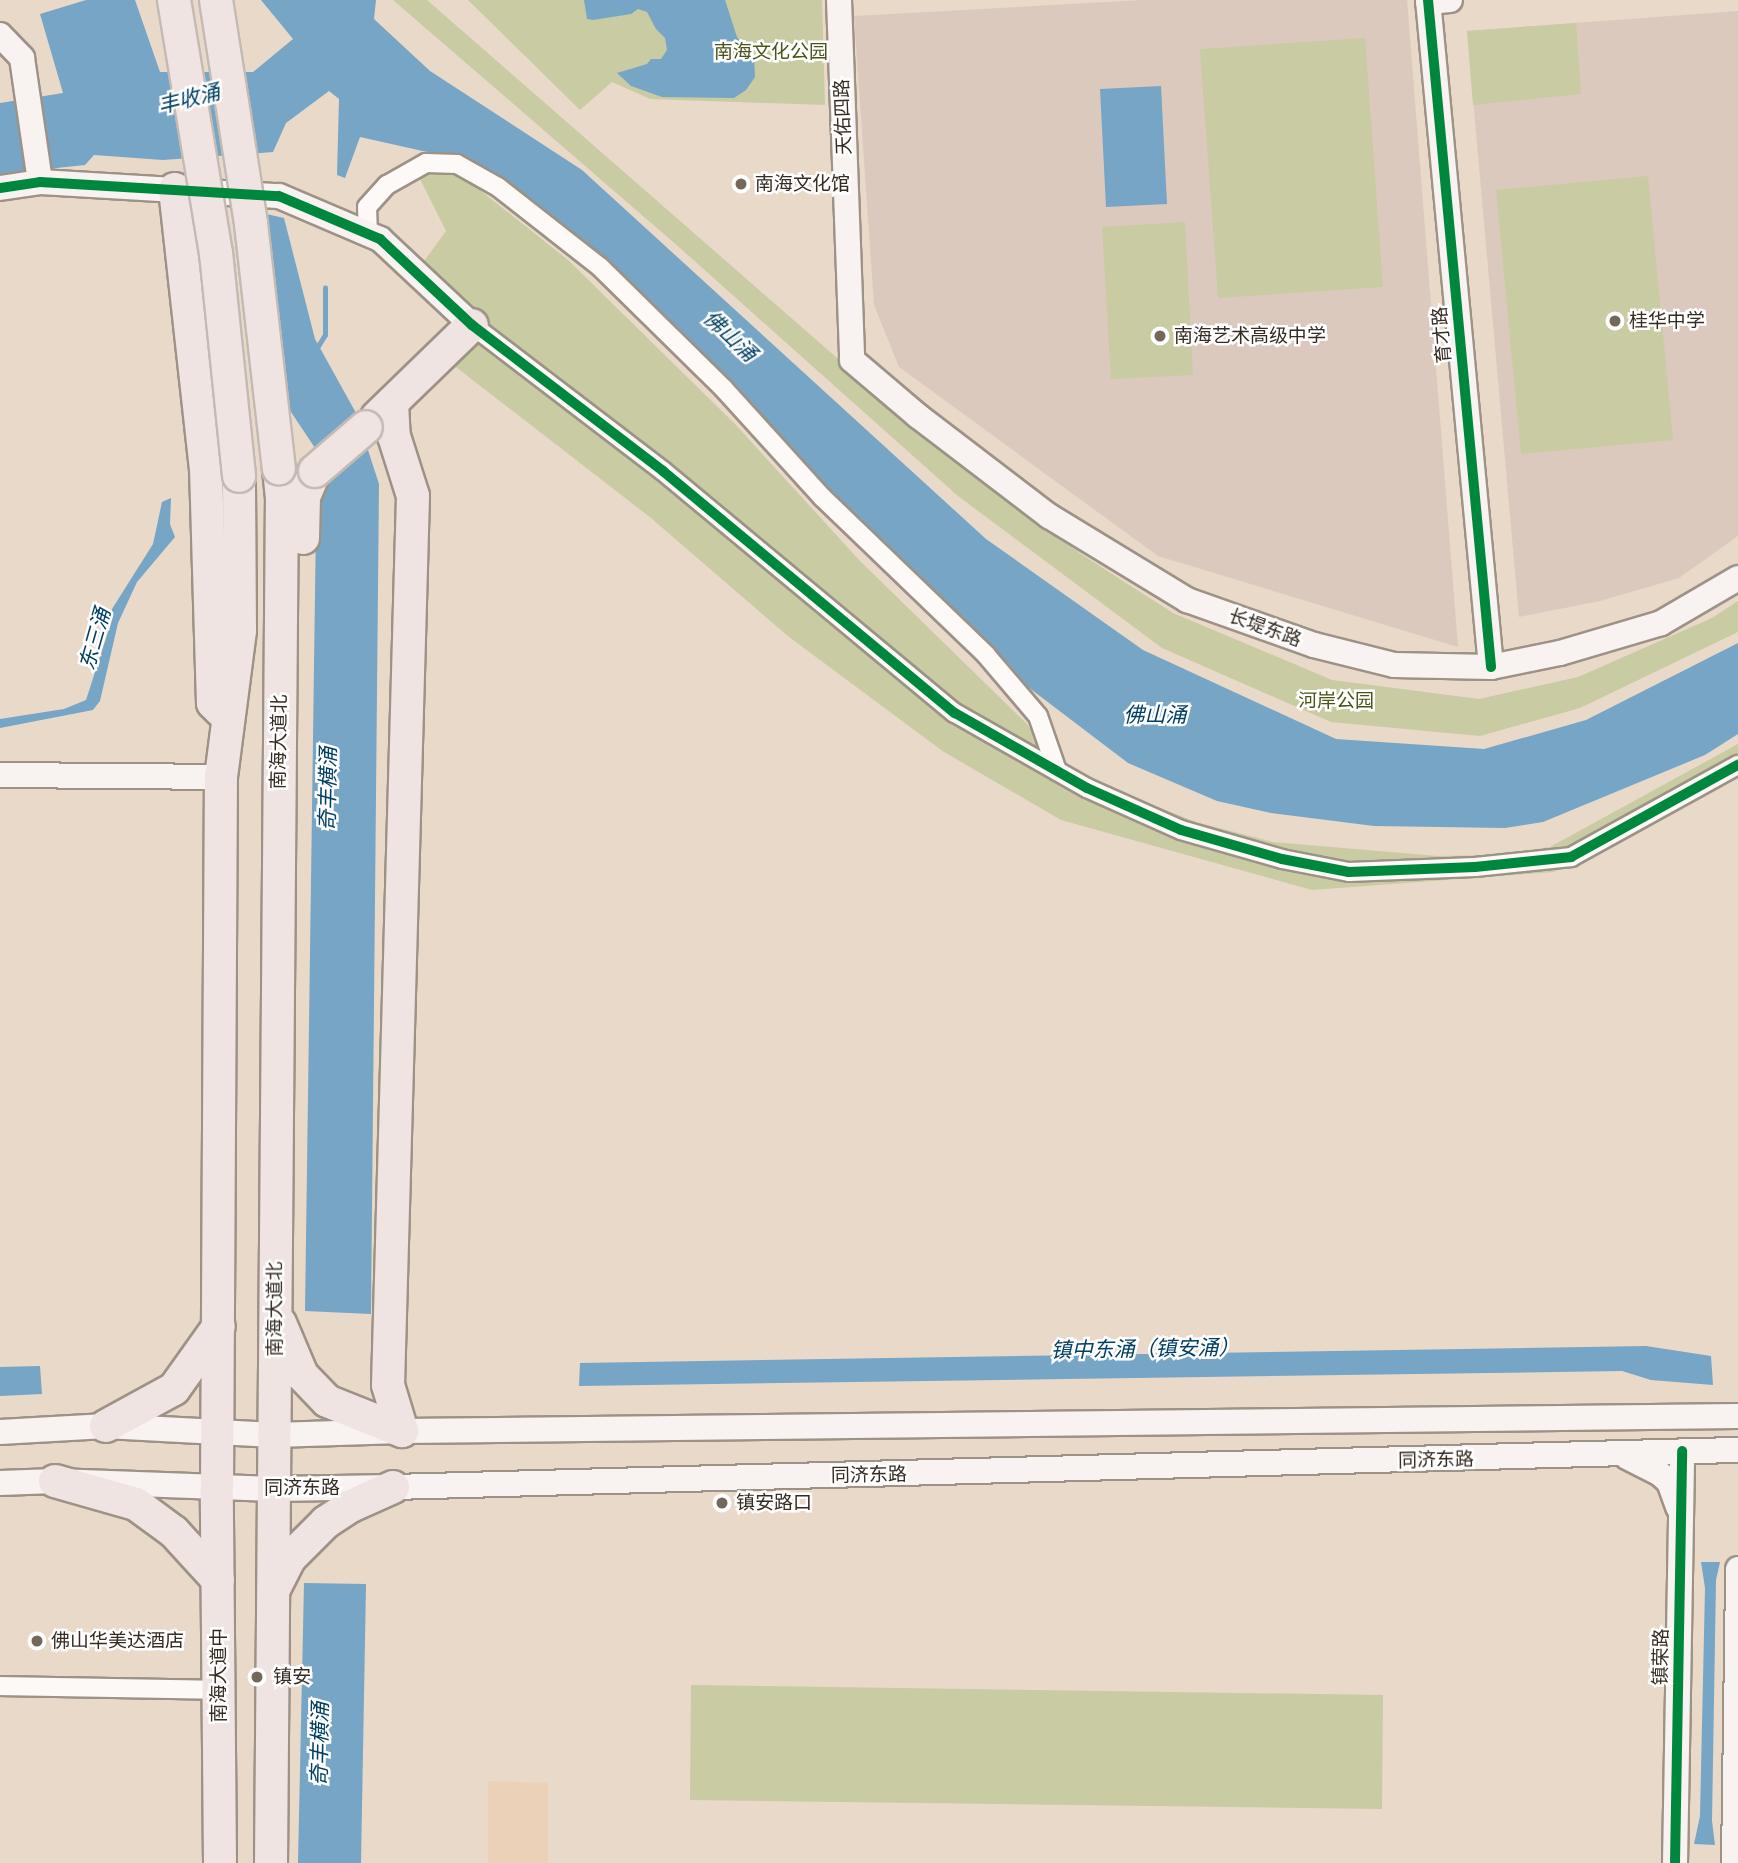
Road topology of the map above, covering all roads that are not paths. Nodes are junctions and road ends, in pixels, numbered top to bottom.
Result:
1 (174, 0) edge
2 (216, 0) edge
3 (839, 0) edge
4 (1435, 1) edge
5 (3, 41) edge
6 (40, 182) junction
7 (0, 188) edge
8 (176, 189) junction
9 (369, 234) junction
10 (472, 325) junction
11 (852, 360) joint
12 (392, 403) junction
13 (1738, 578) edge
14 (1491, 667) junction
15 (229, 721) junction
16 (1738, 765) edge
17 (1057, 771) junction
18 (0, 775) edge
19 (221, 777) junction
20 (279, 780) junction
21 (275, 1312) junction
22 (219, 1326) junction
23 (1738, 1416) edge
24 (106, 1426) junction
25 (218, 1431) junction
26 (402, 1431) junction
27 (0, 1432) edge
28 (274, 1435) junction
29 (1738, 1450) edge
30 (1682, 1451) junction
31 (1623, 1455) junction
32 (55, 1481) junction
33 (0, 1483) edge
34 (216, 1486) junction
35 (393, 1487) junction
36 (274, 1489) junction
37 (1681, 1516) junction
38 (1738, 1571) edge
39 (218, 1580) junction
40 (273, 1591) junction
41 (0, 1686) edge
42 (219, 1689) junction
43 (220, 1863) edge
44 (271, 1863) edge
45 (1675, 1863) edge
46 (1734, 1863) edge

1 - 15 highway, bridge
2 - 20 highway, 南海大道北, bridge
3 - 11 street, 天佑四路
4 - 14 street, 育才路
5 - 6 street
6 - 7 street
6 - 8 street
8 - 9 street
8 - 15 highway
9 - 10 street
9 - 17 street
10 - 12 highway
10 - 17 street
11 - 14 street, 长堤东路
12 - 20 highway, bridge
12 - 26 highway
13 - 14 street, 长堤东路
15 - 19 highway
16 - 17 street
18 - 19 street
19 - 22 highway
20 - 21 highway, 南海大道北
21 - 26 highway
21 - 28 highway, 南海大道北
22 - 24 highway
22 - 25 highway
23 - 26 street
24 - 25 street
24 - 27 street
25 - 28 street
25 - 34 highway
26 - 28 street
28 - 36 highway, 南海大道北
29 - 30 street, 同济东路
30 - 31 street, 同济东路
30 - 37 street, 镇荣路
31 - 35 street, 同济东路
31 - 37 street
32 - 33 street, 同济东路
32 - 34 street, 同济东路
32 - 39 highway
34 - 36 street, 同济东路
34 - 39 highway, 南海大道中
35 - 36 street, 同济东路
35 - 40 highway
36 - 40 highway
37 - 45 street, 镇荣路
38 - 46 street
39 - 42 highway, 南海大道中
40 - 44 highway
41 - 42 street
42 - 43 highway, 南海大道中

